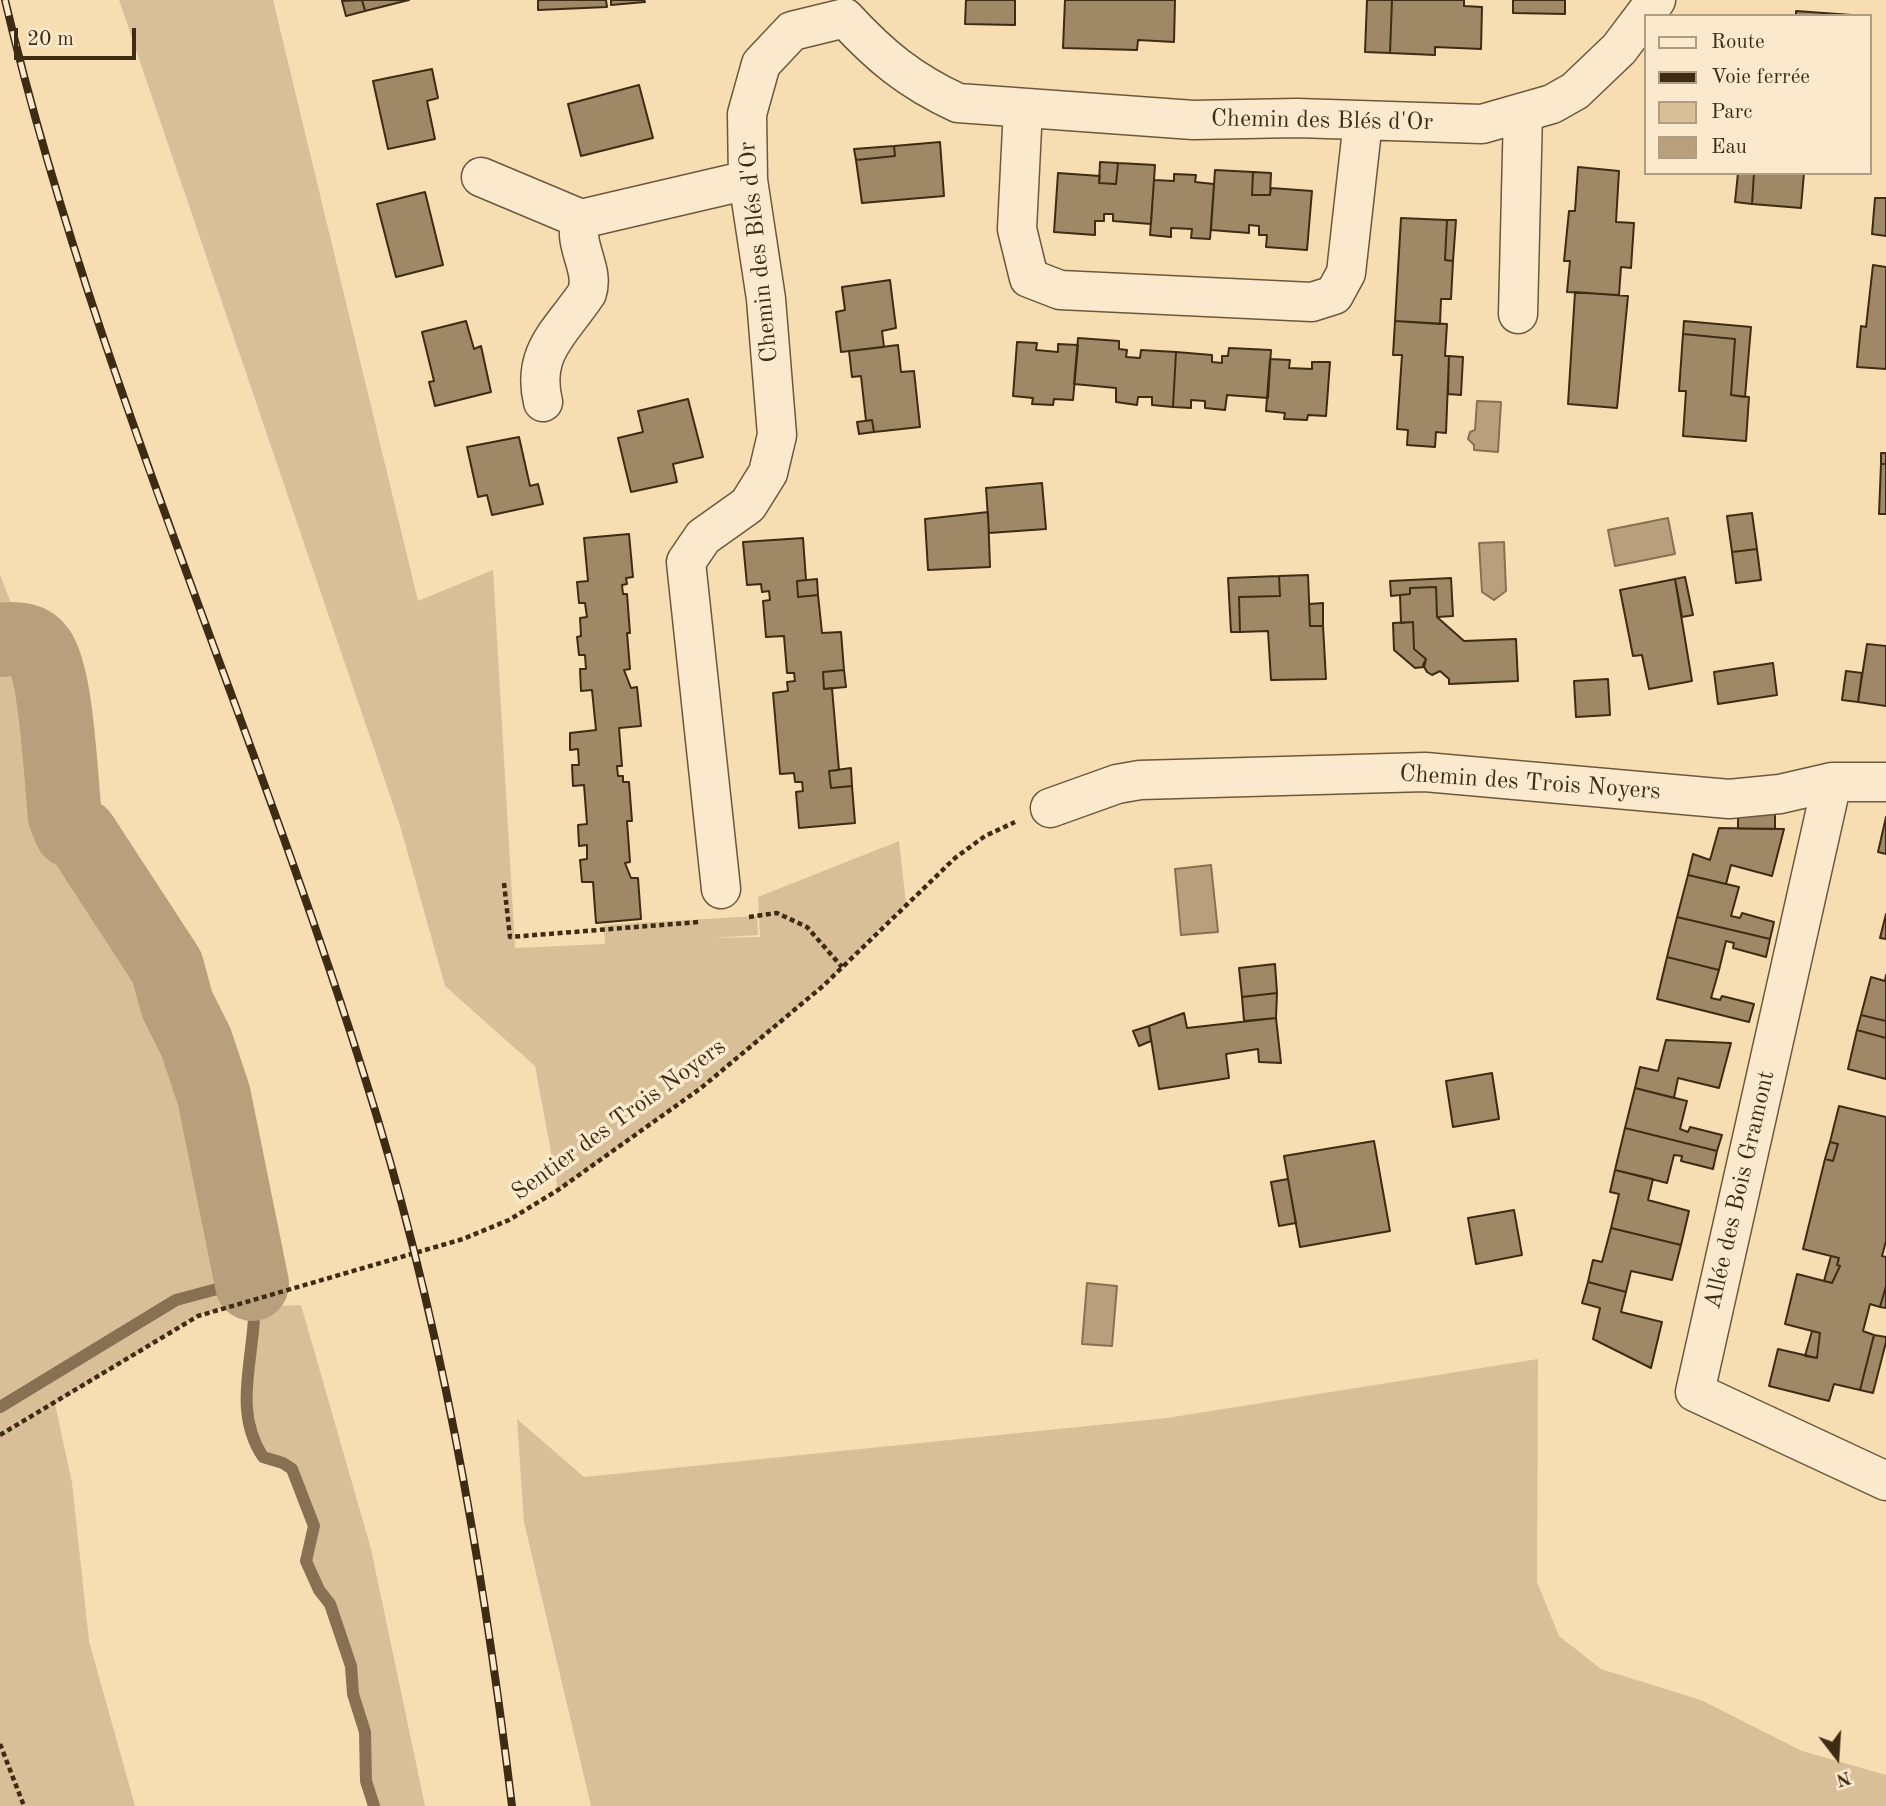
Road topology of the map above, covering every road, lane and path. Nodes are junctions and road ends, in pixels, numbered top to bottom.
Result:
1 (1656, 0) edge
2 (838, 9) edge
3 (1645, 14) edge
4 (1644, 16) edge
5 (1023, 108) junction
6 (1523, 113) junction
7 (1363, 121) junction
8 (481, 177) dead end
9 (748, 180) junction
10 (581, 219) junction
11 (1518, 314) dead end
12 (542, 402) dead end
13 (1832, 782) junction
14 (1886, 782) edge
15 (1050, 808) joint
16 (504, 883) dead end
17 (723, 904) junction
18 (842, 967) junction
19 (0, 1435) edge
20 (1886, 1481) edge
21 (0, 1744) edge
22 (24, 1806) edge

1 - 3 street, Chemin des Blés d'Or
2 - 5 street, Chemin des Blés d'Or
2 - 9 street, Chemin des Blés d'Or
4 - 6 street, Chemin des Blés d'Or
5 - 7 street, Chemin des Blés d'Or
5 - 7 street
6 - 7 street, Chemin des Blés d'Or
6 - 11 street
8 - 10 street
9 - 10 street
9 - 17 street, Chemin des Blés d'Or
10 - 12 street
13 - 14 street, Chemin des Trois Noyers
13 - 15 street, Chemin des Trois Noyers
13 - 20 street, Allée des Bois Gramont
15 - 18 path, Sentier des Trois Noyers
16 - 17 path
17 - 18 path
18 - 19 path, Sentier des Trois Noyers
21 - 22 path

